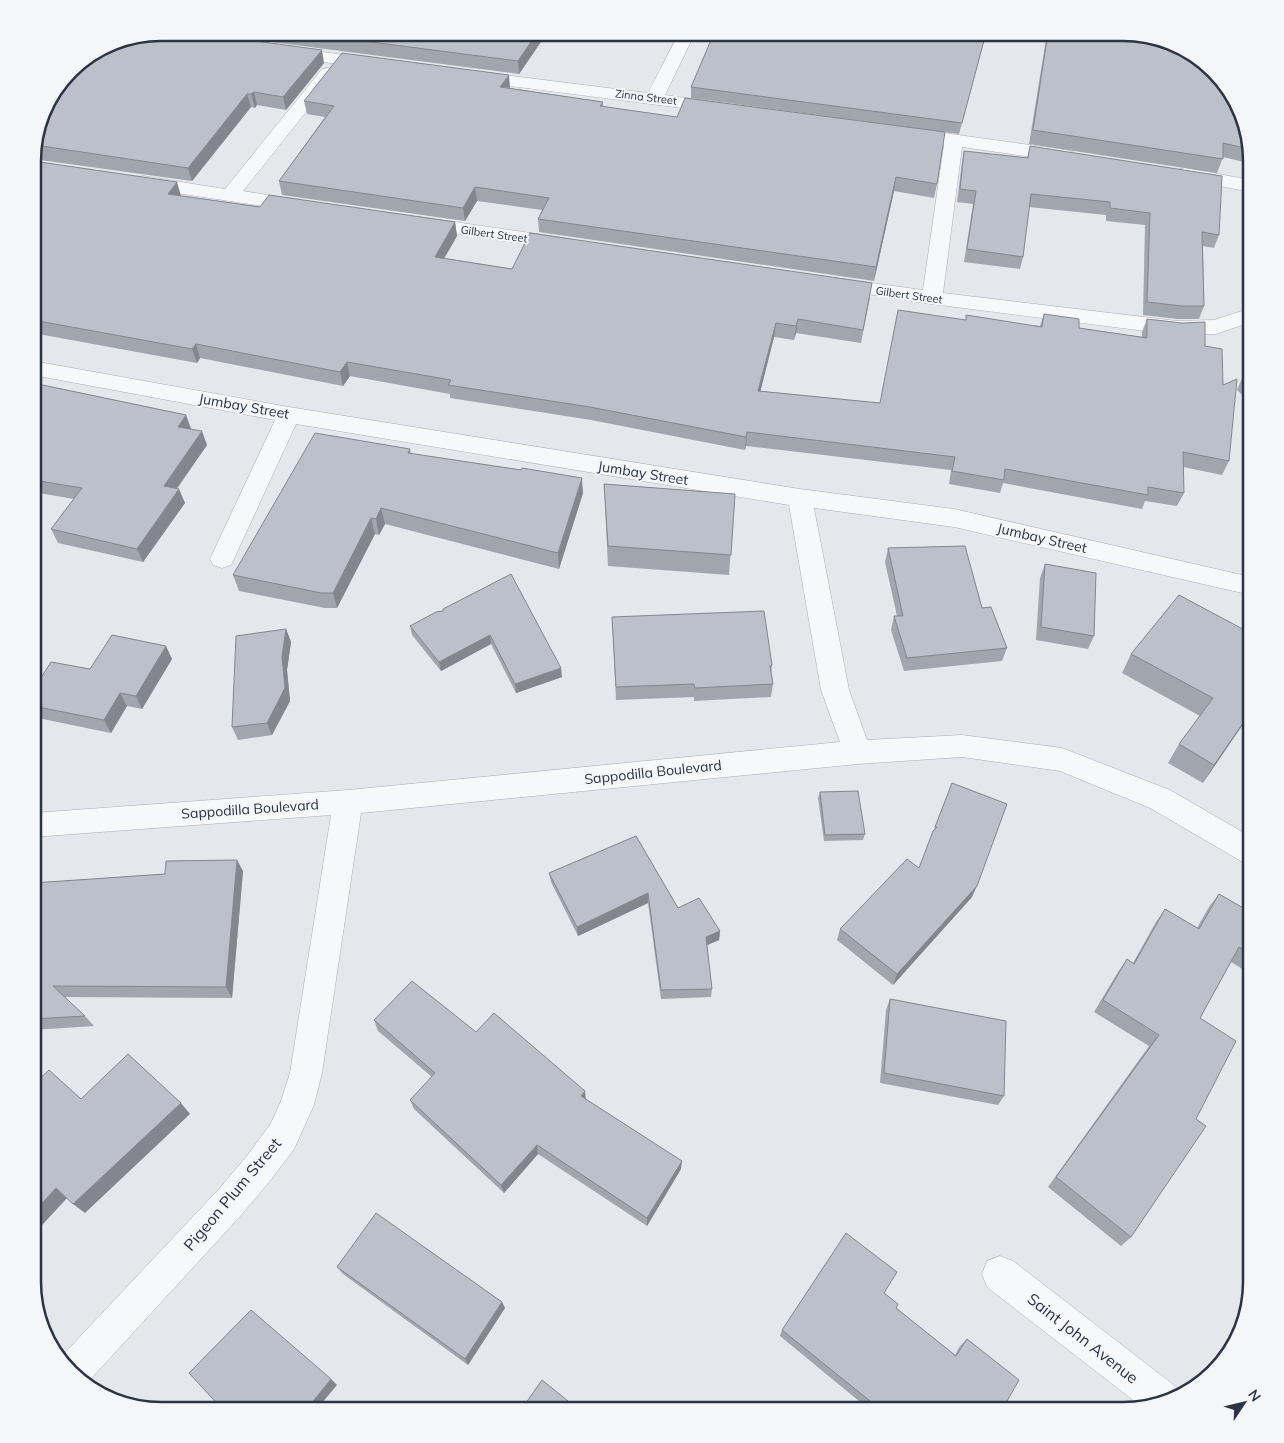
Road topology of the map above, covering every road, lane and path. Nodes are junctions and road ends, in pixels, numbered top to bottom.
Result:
1 (683, 42) edge
2 (272, 50) edge
3 (339, 59) junction
4 (389, 65) edge
5 (458, 74) edge
6 (655, 98) junction
7 (742, 111) edge
8 (886, 131) edge
9 (954, 141) junction
10 (1081, 158) edge
11 (1167, 172) edge
12 (122, 179) edge
13 (1243, 185) edge
14 (230, 195) junction
15 (318, 208) edge
16 (406, 221) edge
17 (581, 246) edge
18 (815, 281) edge
19 (932, 298) junction
20 (1243, 318) edge
21 (42, 370) edge
22 (289, 415) junction
23 (800, 498) junction
24 (222, 559) dead end
25 (1243, 584) edge
26 (858, 752) junction
27 (348, 802) junction
28 (41, 825) edge
29 (1243, 847) edge
30 (1000, 1274) dead end
31 (76, 1367) edge
32 (1158, 1396) edge

1 - 6 street
2 - 3 street
3 - 4 street
3 - 14 street
5 - 6 street, Zinna Street
6 - 7 street, Zinna Street
8 - 9 street
9 - 10 street
9 - 19 street
11 - 13 street
12 - 14 street
14 - 15 street
16 - 17 street, Gilbert Street
18 - 19 street, Gilbert Street
19 - 20 street, Gilbert Street
21 - 22 street, Jumbay Street
22 - 23 street, Jumbay Street
22 - 24 street
23 - 25 street, Jumbay Street
23 - 26 street
26 - 27 street, Sappodilla Boulevard
26 - 29 street, Sappodilla Boulevard
27 - 28 street, Sappodilla Boulevard
27 - 31 street, Pigeon Plum Street
30 - 32 street, Saint John Avenue

